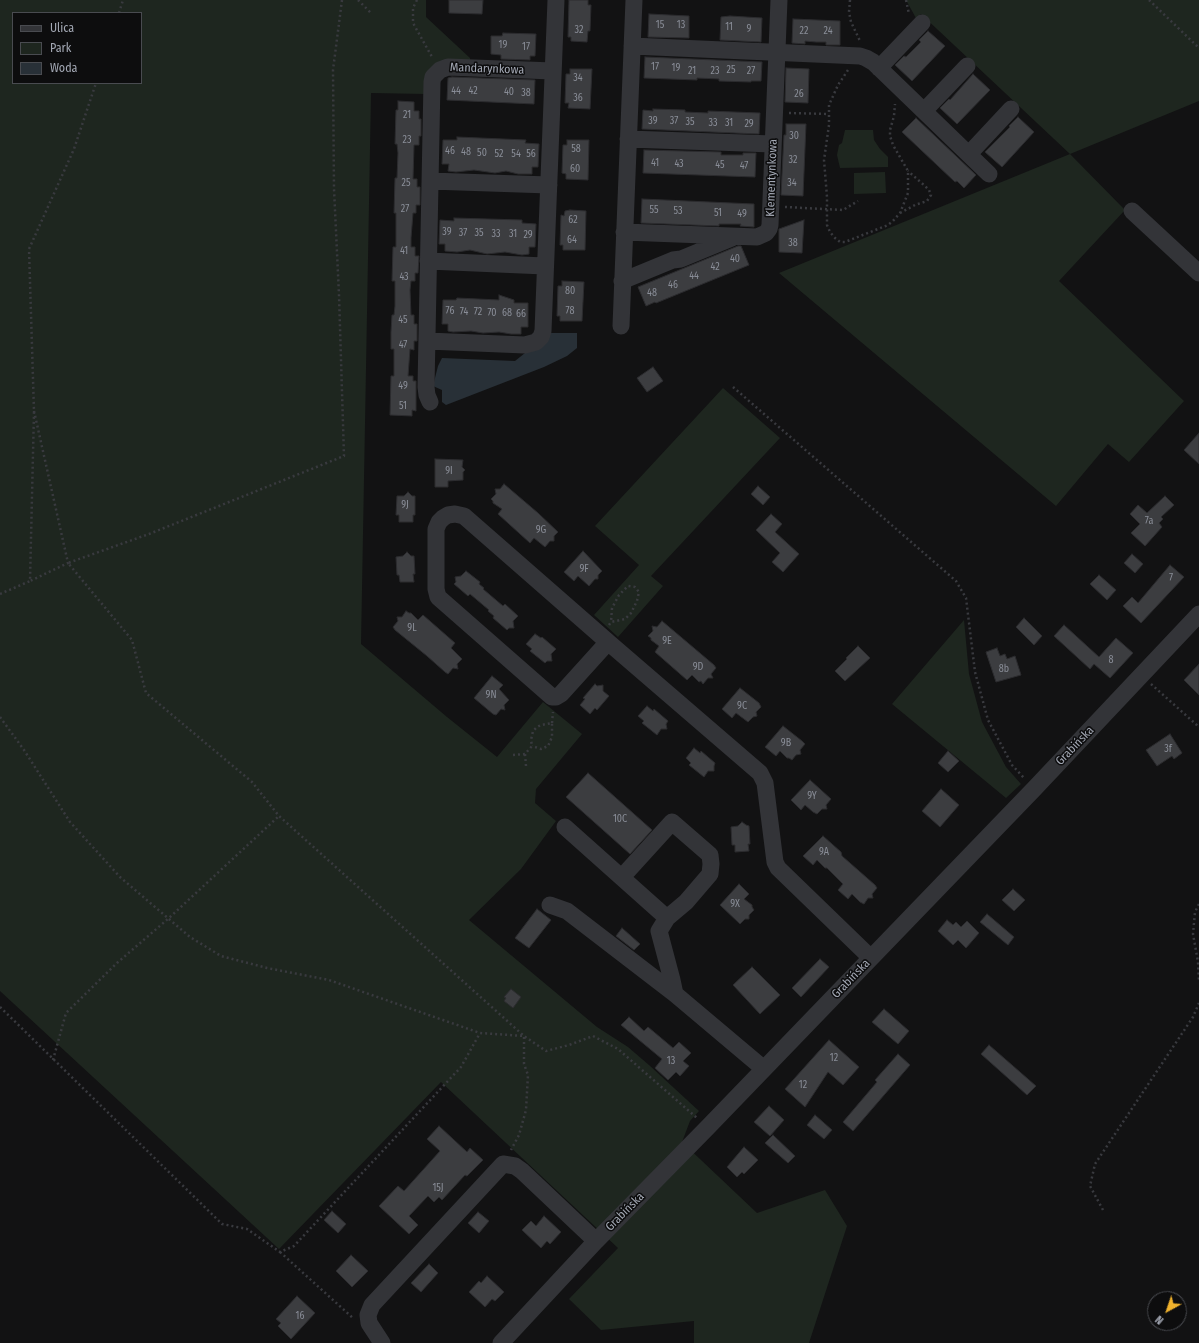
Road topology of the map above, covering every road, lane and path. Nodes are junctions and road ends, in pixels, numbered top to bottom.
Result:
1 (124, 0) edge
2 (342, 0) edge
3 (358, 0) edge
4 (416, 0) edge
5 (556, 0) edge
6 (634, 0) edge
7 (779, 0) edge
8 (850, 0) edge
9 (1148, 0) edge
10 (119, 12) edge
11 (372, 14) dead end
12 (922, 23) dead end
13 (632, 46) junction
14 (1199, 48) edge
15 (777, 52) junction
16 (860, 56) junction
17 (433, 58) dead end
18 (967, 66) dead end
19 (879, 68) junction
20 (553, 71) junction
21 (96, 84) edge
22 (895, 102) dead end
23 (1011, 109) dead end
24 (924, 111) junction
25 (774, 112) junction
26 (829, 114) junction
27 (628, 140) junction
28 (773, 144) junction
29 (969, 154) junction
30 (908, 171) junction
31 (989, 174) dead end
32 (430, 181) junction
33 (549, 185) junction
34 (858, 201) dead end
35 (770, 207) junction
36 (827, 210) junction
37 (1132, 211) dead end
38 (900, 213) junction
39 (624, 232) junction
40 (670, 234) junction
41 (737, 236) junction
42 (673, 260) junction
43 (428, 261) junction
44 (545, 266) junction
45 (1199, 273) edge
46 (622, 281) junction
47 (621, 326) dead end
48 (427, 341) junction
49 (733, 387) dead end
50 (430, 402) dead end
51 (34, 411) junction
52 (68, 563) junction
53 (30, 581) junction
54 (0, 594) edge
55 (1199, 614) edge
56 (611, 622) junction
57 (606, 636) junction
58 (1142, 676) junction
59 (0, 717) edge
60 (1199, 727) edge
61 (532, 746) junction
62 (525, 754) junction
63 (513, 755) dead end
64 (526, 766) dead end
65 (1034, 789) junction
66 (279, 816) junction
67 (565, 827) dead end
68 (622, 877) junction
69 (1199, 904) edge
70 (550, 906) dead end
71 (168, 918) junction
72 (667, 918) junction
73 (871, 958) junction
74 (1199, 981) edge
75 (675, 994) junction
76 (1199, 1003) edge
77 (0, 1007) edge
78 (480, 1033) junction
79 (524, 1036) junction
80 (53, 1060) junction
81 (764, 1069) junction
82 (708, 1127) junction
83 (503, 1164) junction
84 (1103, 1210) dead end
85 (596, 1241) junction
86 (280, 1252) junction
87 (369, 1323) junction
88 (382, 1343) edge
89 (501, 1343) edge

1 - 10 path
2 - 52 path
3 - 11 path
4 - 17 path
5 - 20 street
6 - 13 street
7 - 15 street, Klementynkowa
8 - 16 path
9 - 14 path
12 - 19 street
13 - 15 street
13 - 27 street
15 - 16 street
15 - 25 street, Klementynkowa
16 - 19 street
16 - 26 path
18 - 24 street
19 - 24 street
20 - 32 street, Mandarynkowa
20 - 33 street
21 - 51 path
22 - 30 path
23 - 29 street
24 - 29 street
25 - 26 path
25 - 28 street, Klementynkowa
26 - 36 path
27 - 28 street
27 - 39 street
28 - 35 street, Klementynkowa
29 - 31 street
30 - 38 path
30 - 38 path
32 - 33 street
32 - 43 street, Mandarynkowa
33 - 44 street
34 - 36 path
35 - 36 path
35 - 41 street, Klementynkowa
36 - 38 path
37 - 45 street
39 - 40 street, Klementynkowa
39 - 46 street
40 - 41 street, Klementynkowa
40 - 42 street
41 - 42 street
42 - 46 street
43 - 44 street
43 - 48 street, Mandarynkowa
44 - 48 street
46 - 47 street
48 - 50 street, Mandarynkowa
49 - 65 path
51 - 52 path
51 - 53 path
52 - 53 path
52 - 66 path
53 - 54 path
55 - 58 street, Grabińska
56 - 56 path
56 - 57 path
57 - 57 street
57 - 73 street
58 - 60 path
58 - 65 street, Grabińska
59 - 71 path
61 - 61 path
61 - 62 path
62 - 63 path
62 - 64 path
65 - 73 street, Grabińska
66 - 71 path
66 - 79 path
67 - 68 street
68 - 72 street
68 - 72 street
69 - 74 path
70 - 75 street
71 - 78 path
71 - 80 path
72 - 75 street
73 - 81 street, Grabińska
75 - 81 street
76 - 84 path
77 - 80 path
78 - 79 path
78 - 86 path
79 - 82 path
79 - 83 path
80 - 86 path
81 - 82 street, Grabińska
82 - 85 street, Grabińska
83 - 85 street
83 - 87 street
85 - 89 street, Grabińska
86 - 87 path
87 - 88 street

